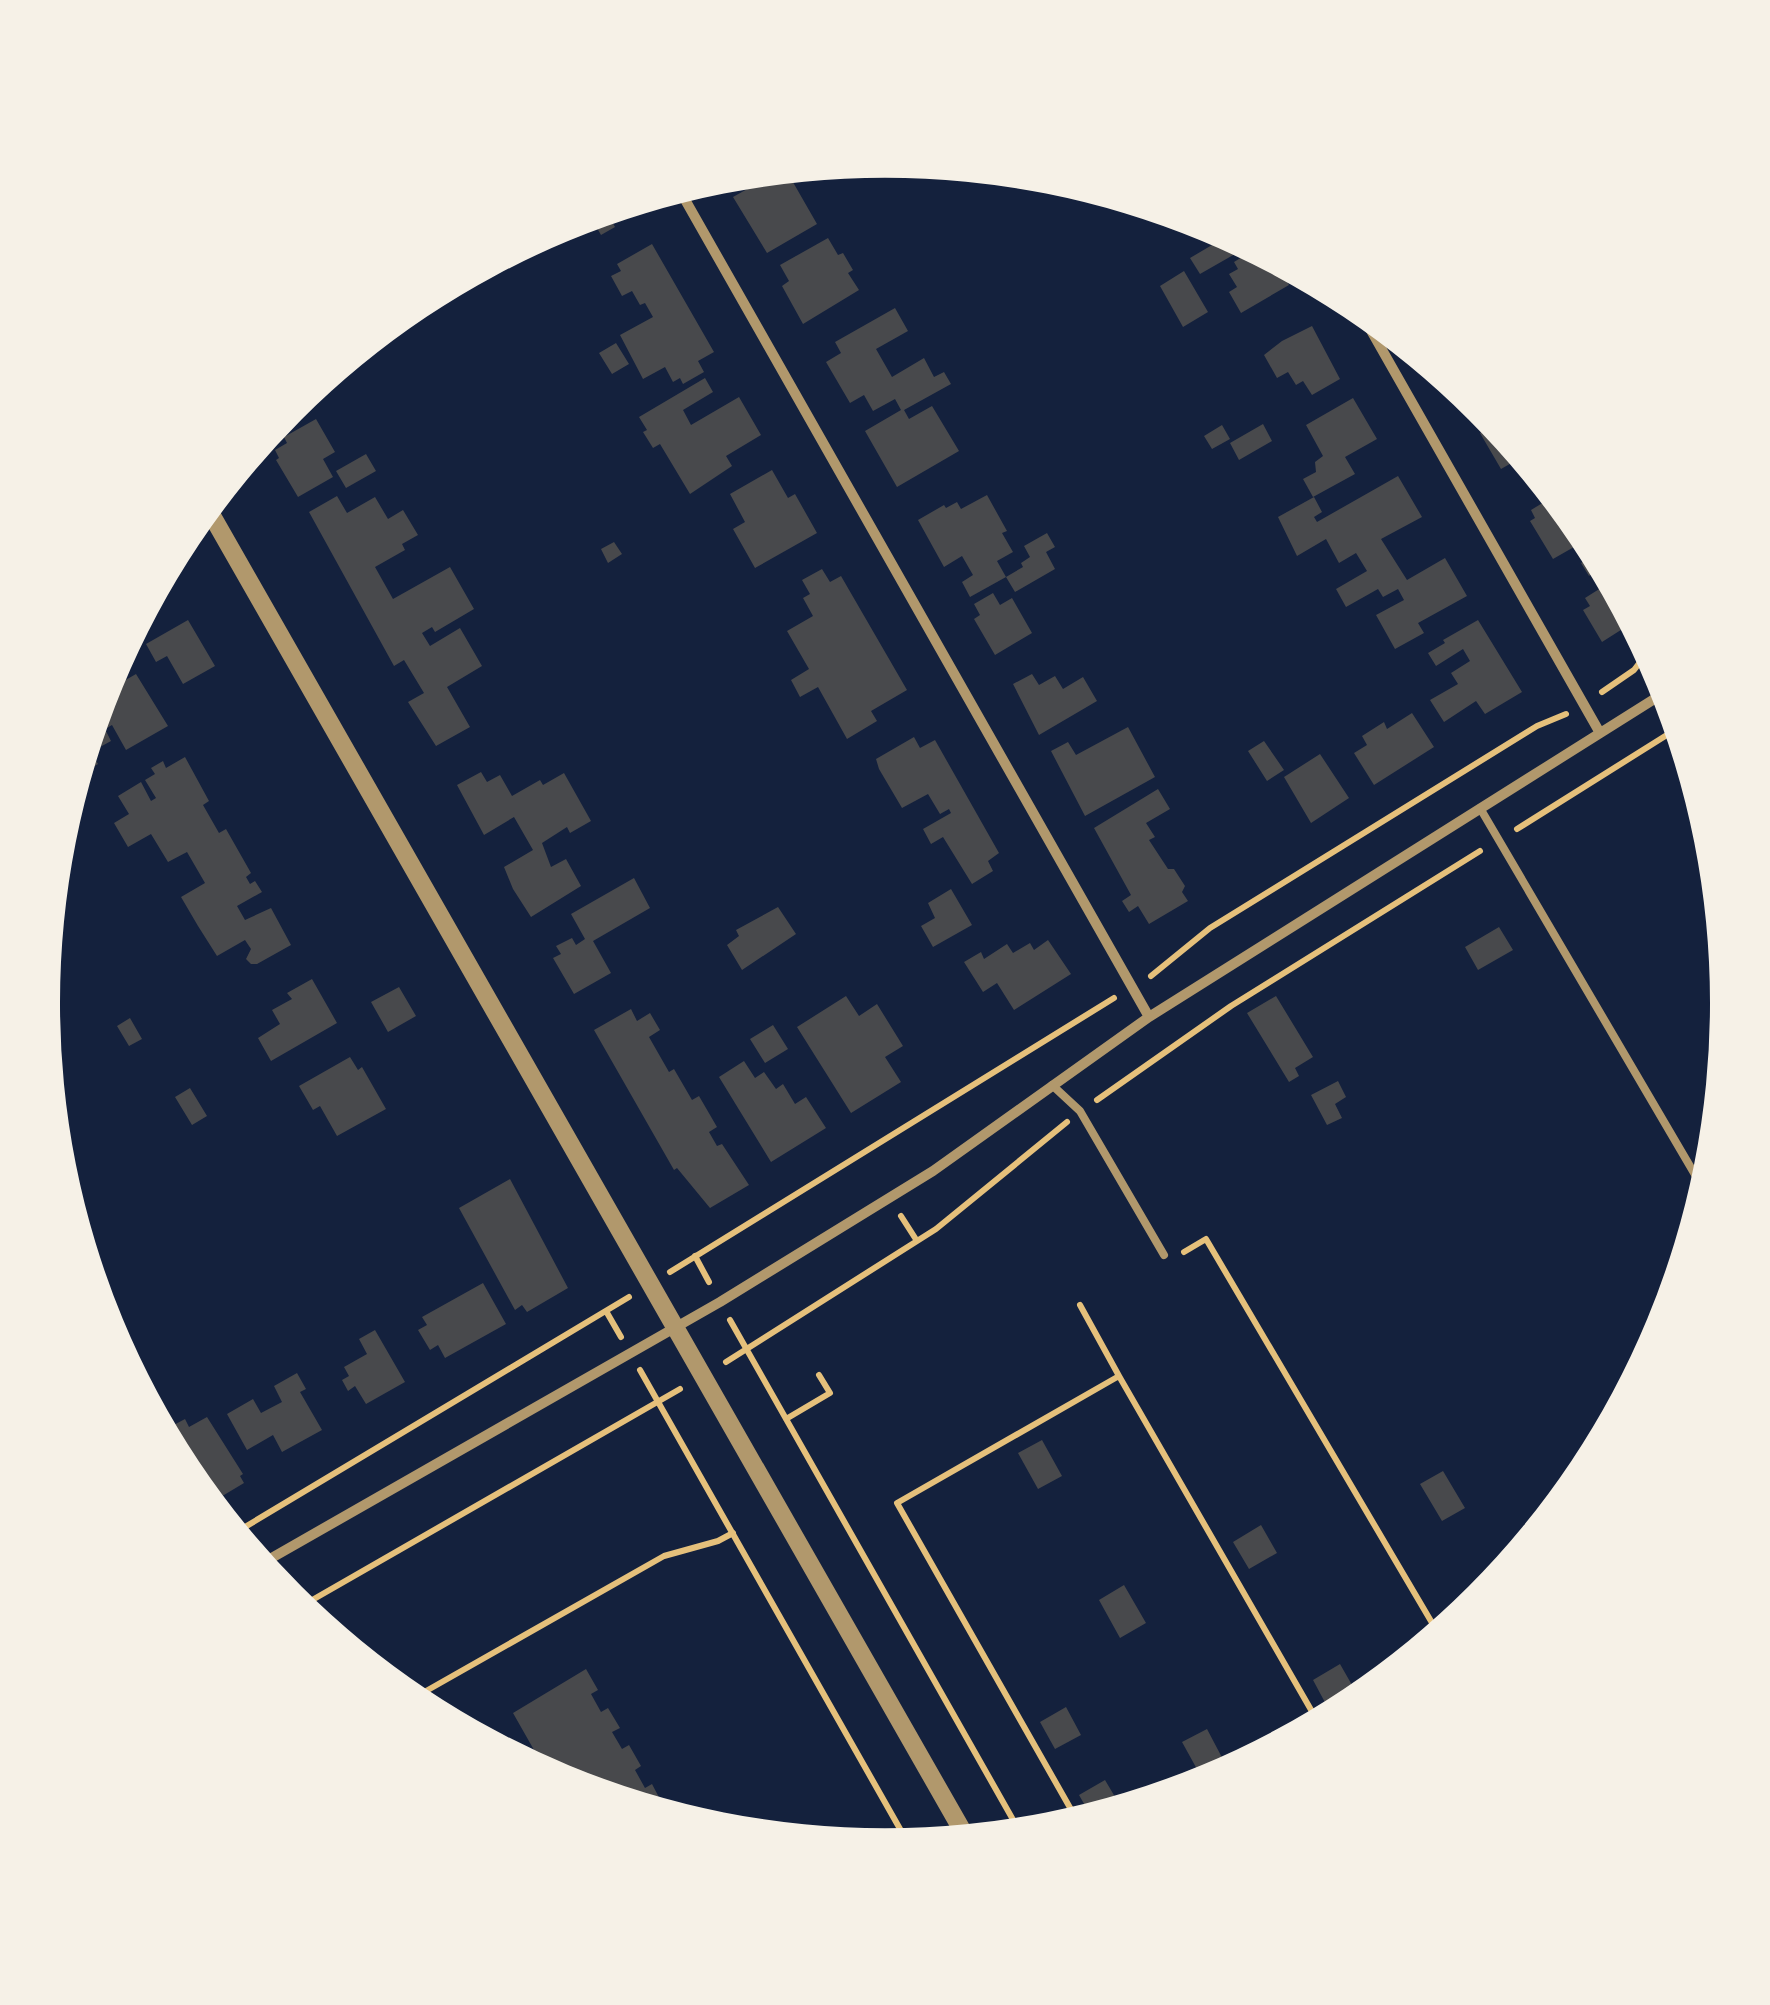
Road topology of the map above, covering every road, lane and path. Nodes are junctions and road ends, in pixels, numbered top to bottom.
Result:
1 (687, 202) edge
2 (1377, 341) edge
3 (215, 521) edge
4 (1637, 666) edge
5 (1652, 700) edge
6 (1582, 704) junction
7 (1600, 732) junction
8 (1666, 736) edge
9 (1480, 808) junction
10 (1498, 840) junction
11 (1133, 987) junction
12 (1149, 1016) junction
13 (1052, 1085) junction
14 (1080, 1111) junction
15 (1692, 1170) edge
16 (1164, 1255) joint
17 (695, 1256) dead end
18 (1080, 1304) dead end
19 (606, 1311) dead end
20 (676, 1327) junction
21 (819, 1375) dead end
22 (1119, 1376) junction
23 (786, 1420) junction
24 (248, 1526) edge
25 (733, 1533) junction
26 (275, 1556) edge
27 (315, 1598) edge
28 (1431, 1621) edge
29 (429, 1689) edge
30 (1310, 1709) edge
31 (1068, 1807) edge
32 (1012, 1817) edge
33 (959, 1824) edge
34 (899, 1827) edge

1 - 11 street
2 - 6 street
3 - 20 street
4 - 6 path
5 - 7 street
6 - 7 street
6 - 11 path
7 - 9 street
8 - 10 path
9 - 10 lane
9 - 12 street
10 - 14 path
10 - 15 lane
11 - 12 street
11 - 17 path
12 - 13 street
13 - 14 lane
13 - 20 street
14 - 16 lane
14 - 23 path
16 - 28 path
18 - 22 path
19 - 24 path
20 - 26 street
20 - 33 street
21 - 23 path
22 - 30 path
22 - 31 path
23 - 32 path
25 - 27 path
25 - 29 path
25 - 34 path

